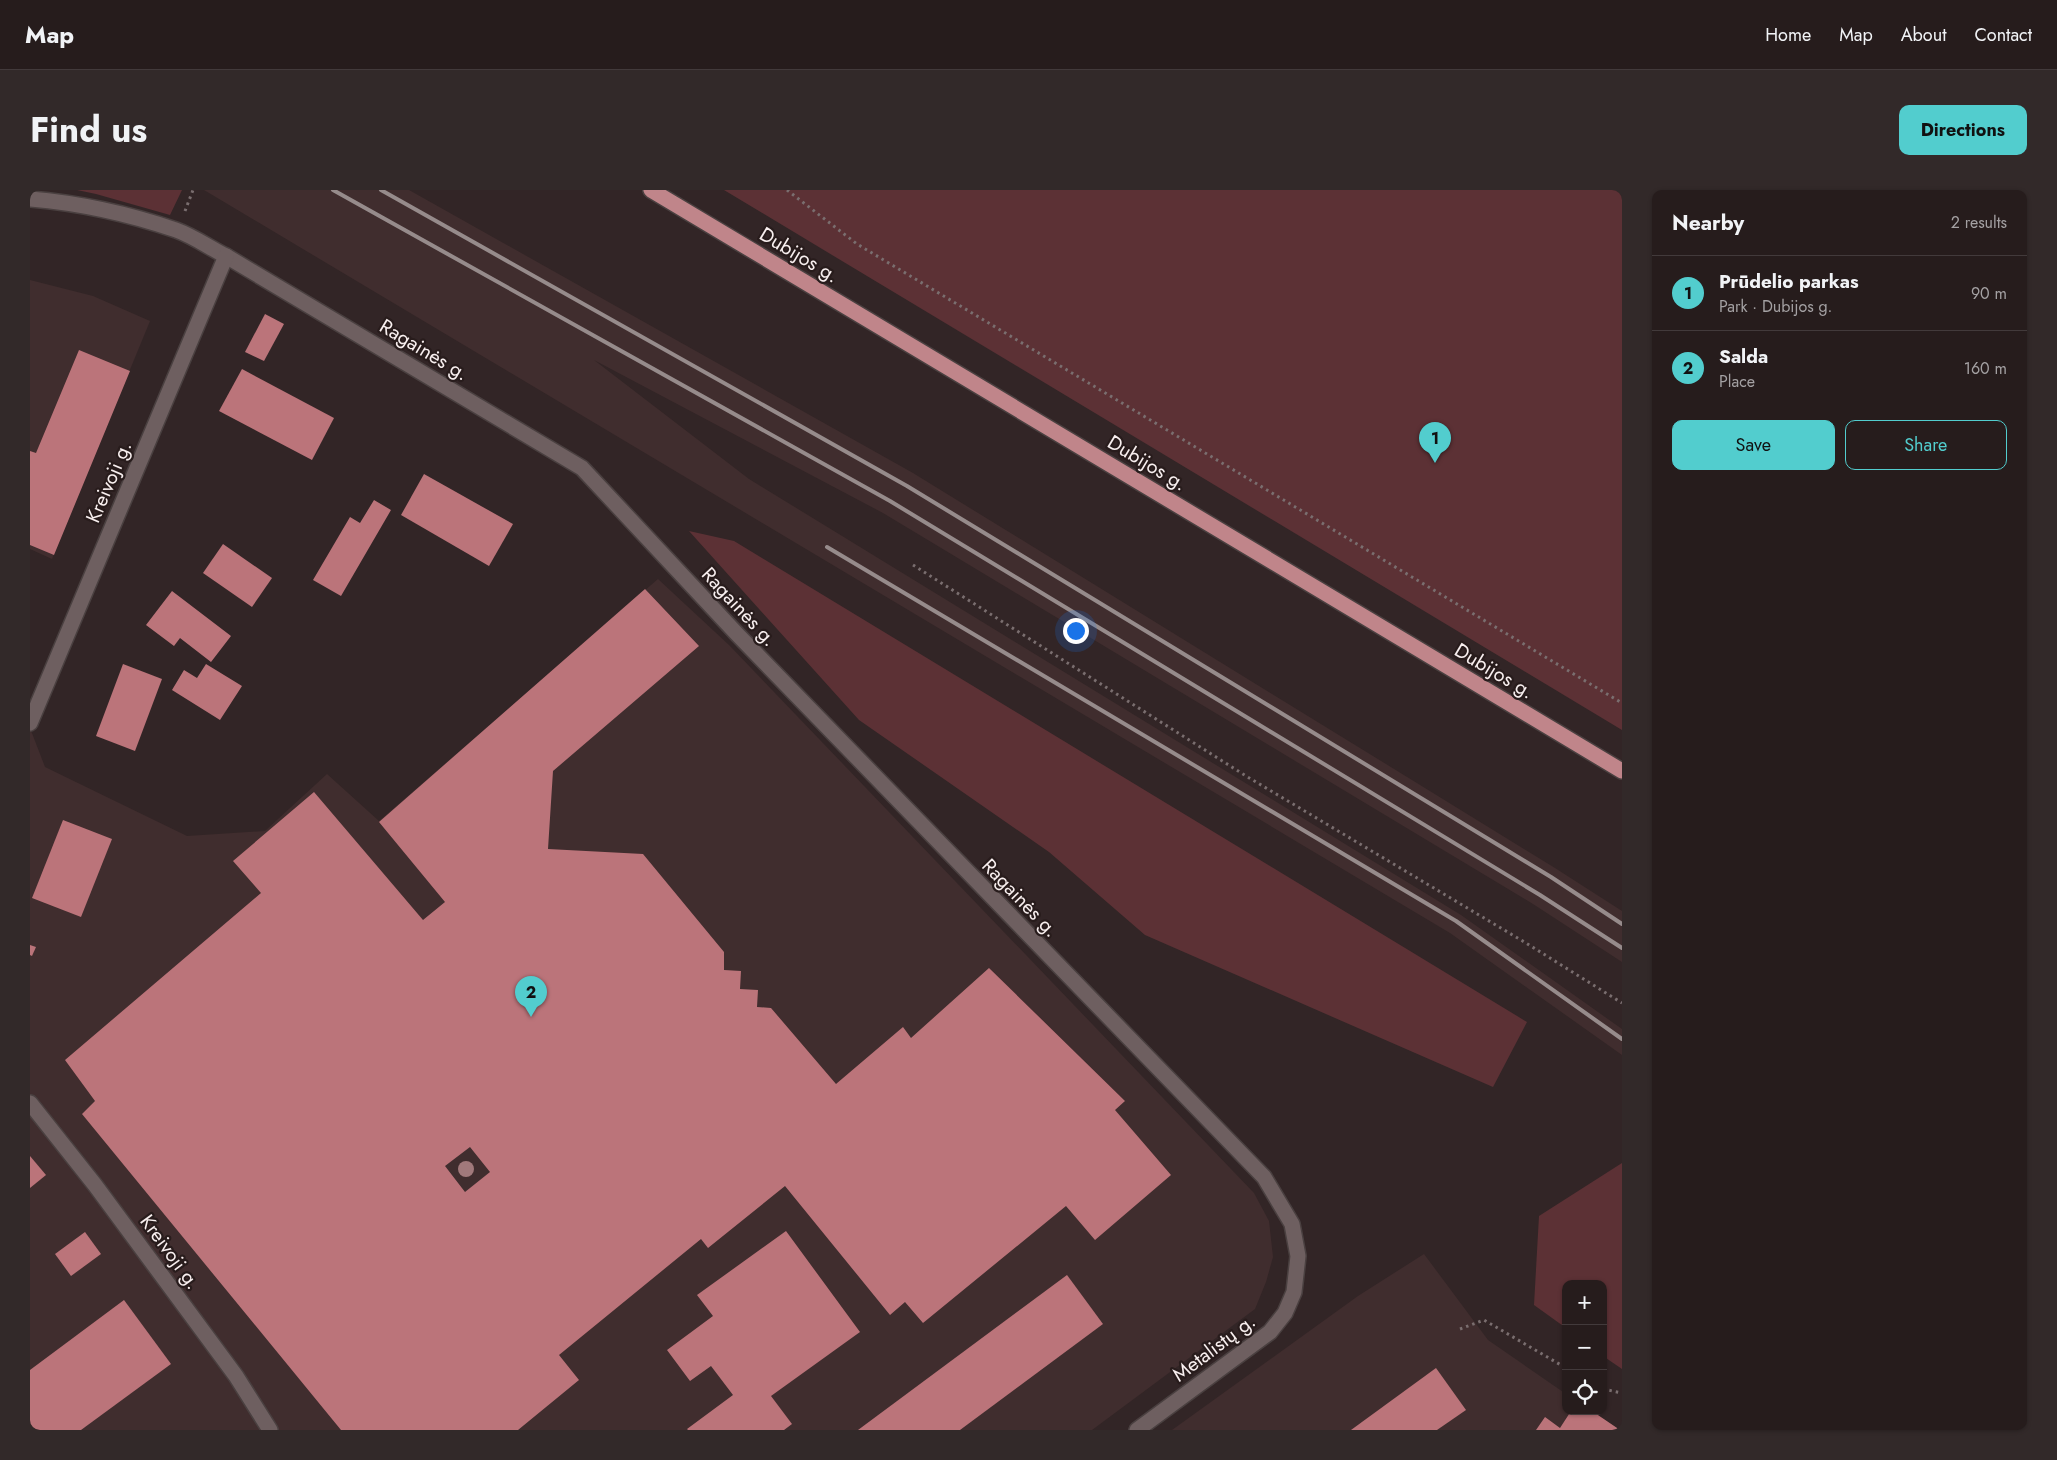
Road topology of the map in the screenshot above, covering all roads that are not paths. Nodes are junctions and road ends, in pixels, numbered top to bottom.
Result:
1 (659, 192) edge
2 (30, 199) edge
3 (226, 256) junction
4 (30, 723) edge
5 (1622, 771) edge
6 (30, 1103) edge
7 (1292, 1224) joint
8 (270, 1430) edge
9 (1137, 1430) edge

1 - 5 main road, Dubijos g.
2 - 3 street, Ragainės g.
3 - 4 street, Kreivoji g.
3 - 7 street, Ragainės g.
6 - 8 street, Kreivoji g.
7 - 9 street, Metalistų g.

